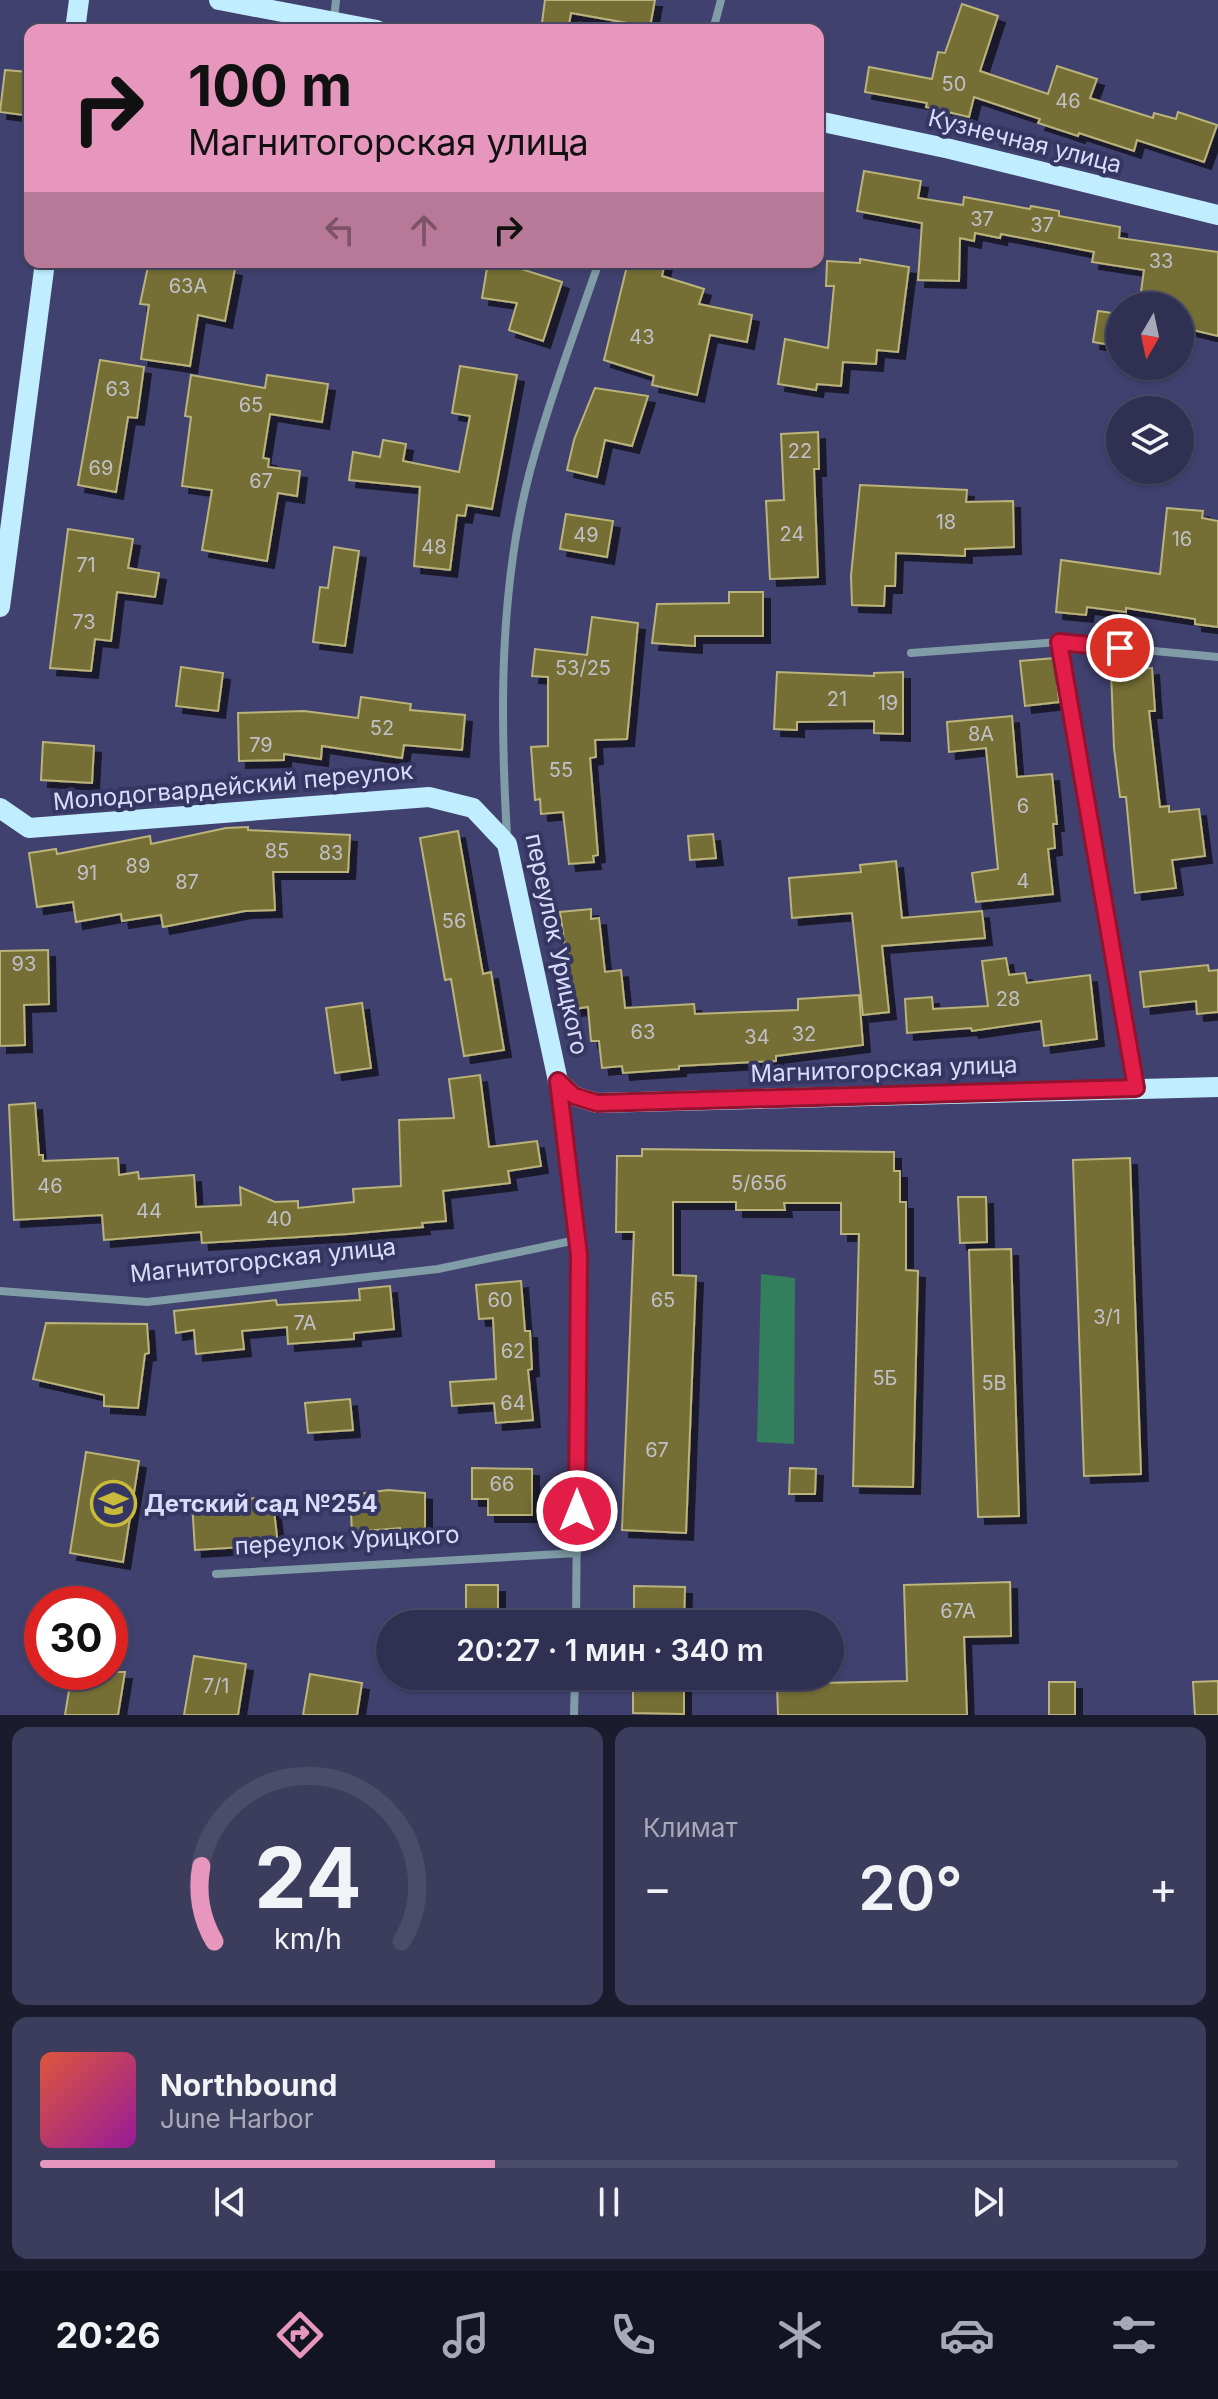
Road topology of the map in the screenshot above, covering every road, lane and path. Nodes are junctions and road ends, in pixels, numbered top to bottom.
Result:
1 (79, 0) edge
2 (219, 0) edge
3 (336, 0) edge
4 (721, 0) edge
5 (334, 21) junction
6 (76, 24) edge
7 (348, 24) edge
8 (715, 24) edge
9 (824, 122) edge
10 (1218, 215) edge
11 (44, 268) edge
12 (597, 268) edge
13 (0, 607) edge
14 (1059, 642) junction
15 (911, 653) dead end
16 (1218, 657) edge
17 (0, 808) edge
18 (507, 844) junction
19 (558, 1081) junction
20 (1218, 1087) edge
21 (1136, 1088) junction
22 (576, 1240) junction
23 (0, 1291) edge
24 (577, 1553) junction
25 (216, 1574) dead end
26 (576, 1610) edge
27 (575, 1690) edge
28 (574, 1715) edge

1 - 6 main road
2 - 5 main road
3 - 5 street
4 - 8 street
5 - 7 main road
9 - 10 main road, Кузнечная улица
11 - 13 main road
12 - 18 street, переулок Урицкого
14 - 15 street
14 - 16 street
14 - 21 street
17 - 18 main road, Молодогвардейский переулок
18 - 19 main road, переулок Урицкого
19 - 21 main road, Магнитогорская улица
19 - 22 street, переулок Урицкого
20 - 21 main road, Магнитогорская улица
22 - 23 street, Магнитогорская улица
22 - 24 street, переулок Урицкого
24 - 25 street, переулок Урицкого
24 - 26 street, переулок Урицкого
27 - 28 street

